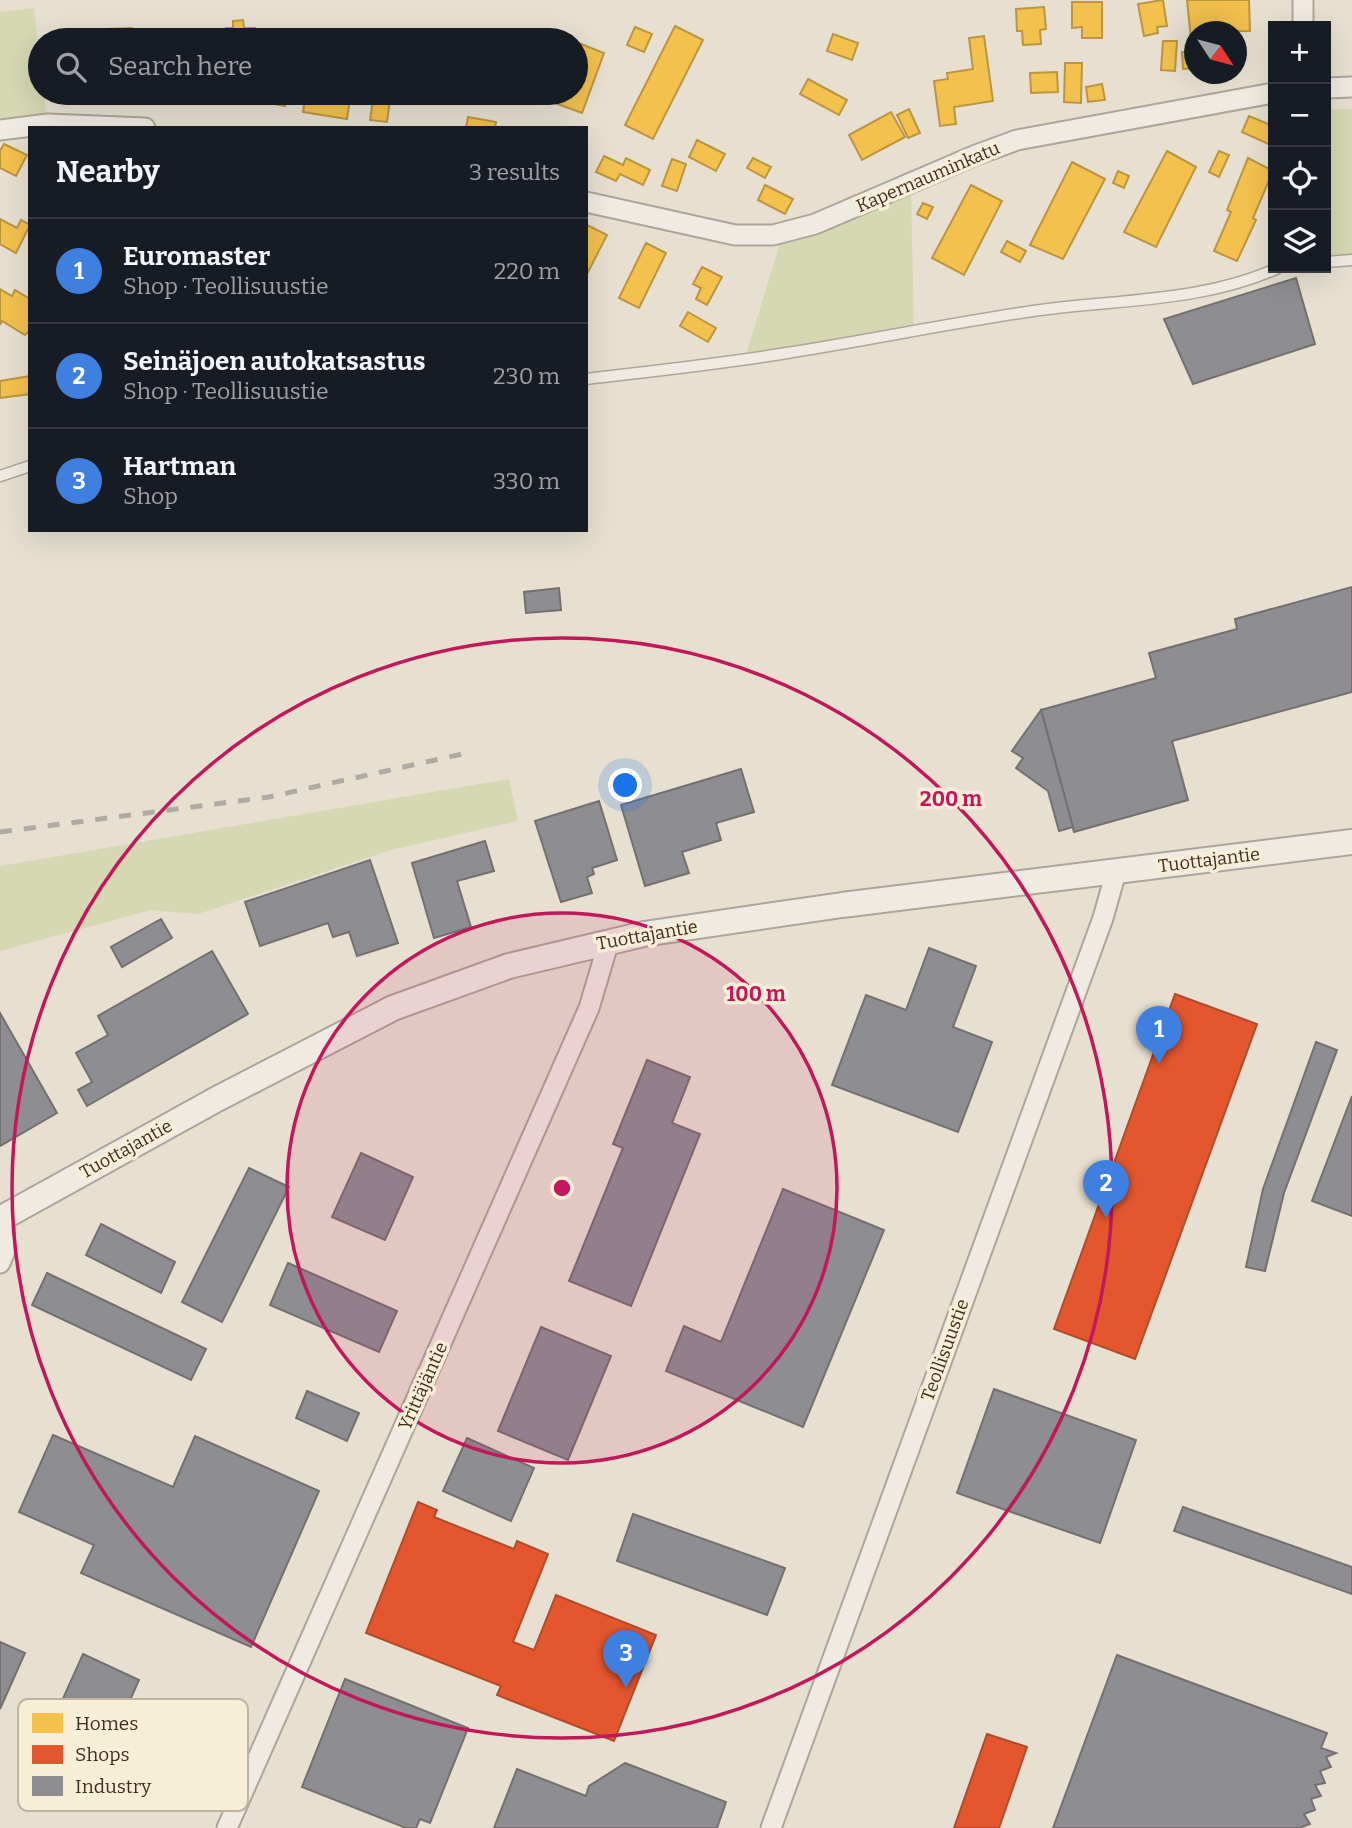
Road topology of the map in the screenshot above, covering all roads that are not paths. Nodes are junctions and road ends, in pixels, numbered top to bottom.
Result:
1 (1303, 0) edge
2 (1303, 21) edge
3 (1352, 87) edge
4 (1331, 88) edge
5 (1268, 94) edge
6 (28, 126) edge
7 (32, 126) edge
8 (96, 126) edge
9 (0, 130) edge
10 (588, 202) edge
11 (1352, 260) edge
12 (1331, 262) edge
13 (1268, 272) edge
14 (588, 379) edge
15 (28, 467) edge
16 (0, 476) edge
17 (1352, 842) edge
18 (1116, 872) junction
19 (609, 941) junction
20 (2, 1218) edge
21 (0, 1263) edge
22 (248, 1783) edge
23 (235, 1811) edge
24 (228, 1828) edge
25 (771, 1828) edge

1 - 2 street
3 - 4 street
5 - 10 street, Kapernauminkatu
6 - 9 street
7 - 8 street
11 - 12 lane
13 - 14 lane
15 - 16 lane
17 - 18 street, Tuottajantie
18 - 19 street, Tuottajantie
18 - 25 street, Teollisuustie
19 - 20 street, Tuottajantie
19 - 22 street, Yrittäjäntie
20 - 21 street
23 - 24 street, Yrittäjäntie

